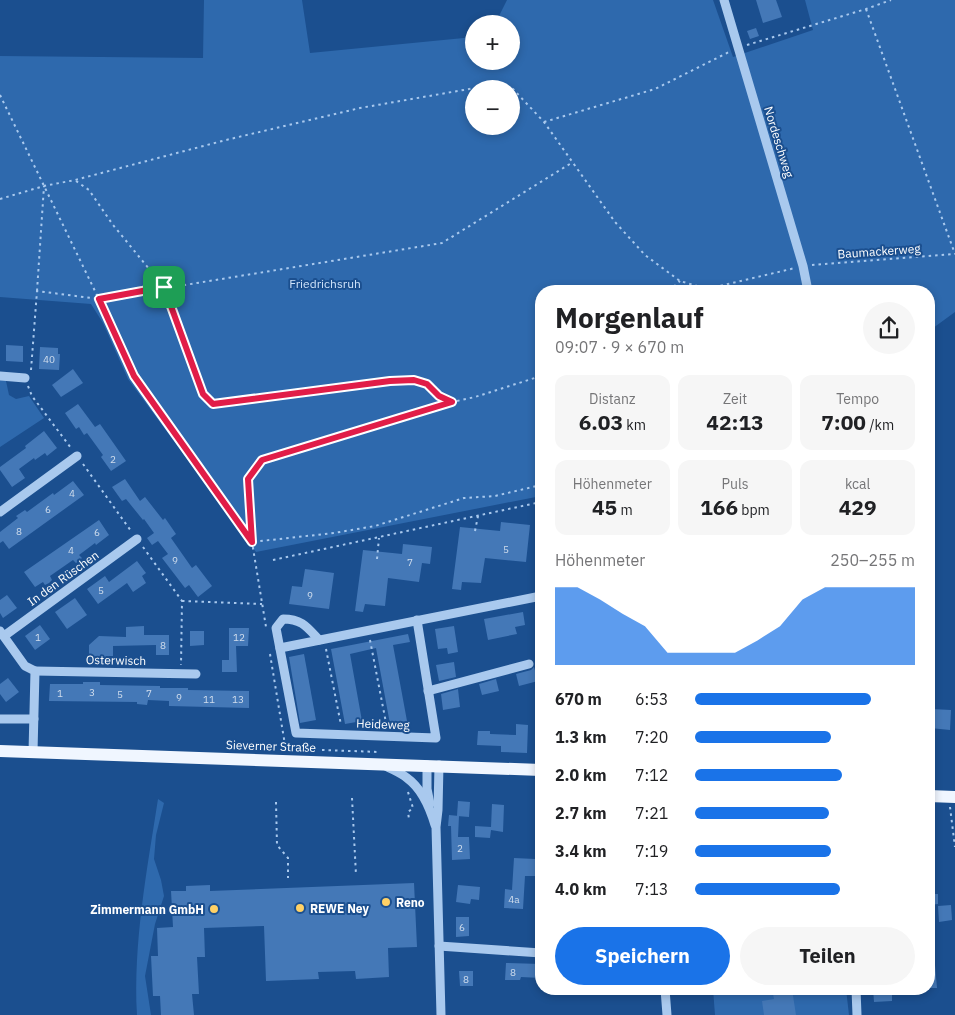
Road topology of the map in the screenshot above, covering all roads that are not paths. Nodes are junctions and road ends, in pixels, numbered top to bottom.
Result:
1 (724, 0) edge
2 (807, 285) edge
3 (0, 376) edge
4 (25, 378) road end
5 (77, 456) road end
6 (0, 512) edge
7 (137, 539) road end
8 (535, 597) edge
9 (417, 620) junction
10 (2, 634) edge
11 (322, 639) junction
12 (280, 648) junction
13 (529, 664) dead end
14 (35, 671) junction
15 (196, 674) dead end
16 (428, 691) junction
17 (0, 719) edge
18 (34, 719) junction
19 (0, 751) edge
20 (33, 752) junction
21 (382, 763) junction
22 (433, 765) junction
23 (535, 770) edge
24 (935, 796) edge
25 (955, 797) edge
26 (431, 812) junction
27 (436, 827) junction
28 (439, 946) junction
29 (535, 953) edge
30 (665, 995) edge
31 (856, 995) edge
32 (441, 1015) edge
33 (667, 1015) edge
34 (857, 1015) edge

1 - 2 street, Nordeschweg
3 - 4 street
5 - 6 street
7 - 10 street, In den Rüschen
8 - 9 street
9 - 11 street
9 - 16 street, Heideweg
10 - 14 street
11 - 12 street
11 - 12 street, Heideweg
12 - 16 street, Heideweg
13 - 16 street
14 - 15 street, Osterwisch
14 - 18 street
17 - 18 street
18 - 20 street
19 - 20 main road, Sieverner Straße
20 - 21 main road, Sieverner Straße
21 - 22 main road, Sieverner Straße
21 - 26 street
22 - 23 main road, Sieverner Straße
22 - 26 street
22 - 27 street
24 - 25 main road
26 - 27 street
27 - 28 street
28 - 29 street
28 - 32 street
30 - 33 street
31 - 34 street

